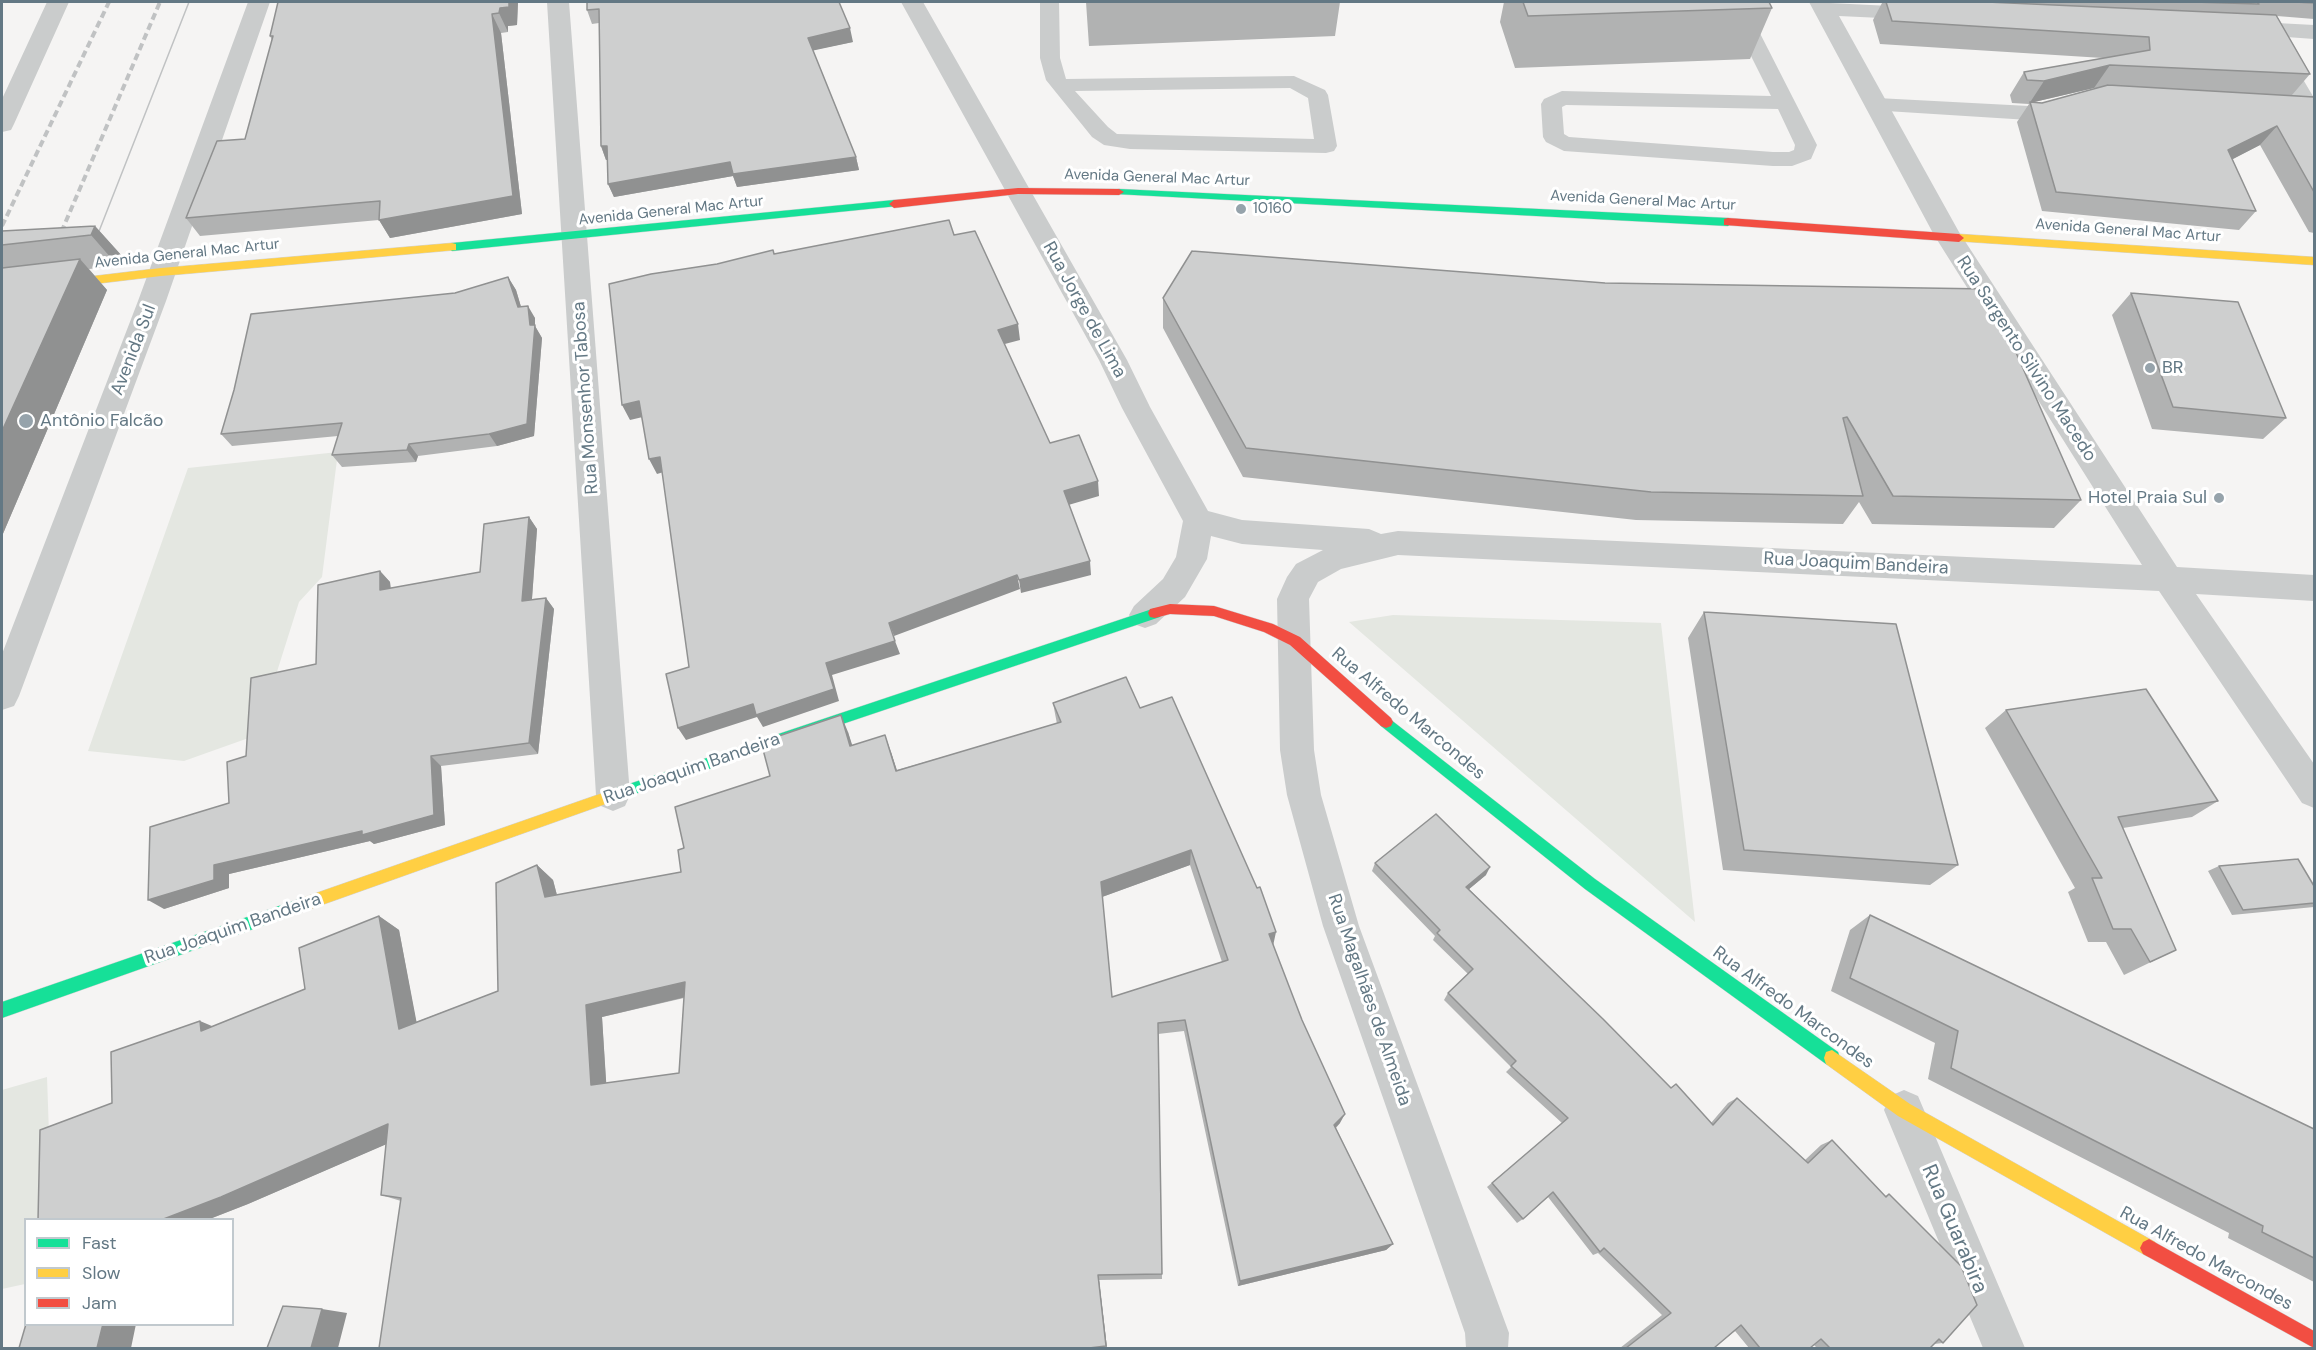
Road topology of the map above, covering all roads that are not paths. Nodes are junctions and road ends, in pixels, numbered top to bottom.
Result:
1 (58, 2) edge
2 (259, 2) edge
3 (558, 2) edge
4 (912, 2) edge
5 (1049, 2) edge
6 (1734, 2) edge
7 (1822, 5) edge
8 (1951, 14) edge
9 (2219, 27) edge
10 (2314, 32) edge
11 (2287, 68) edge
12 (1059, 85) junction
13 (2076, 100) edge
14 (1785, 103) junction
15 (1877, 105) junction
16 (2266, 106) edge
17 (2, 124) edge
18 (1018, 191) junction
19 (1947, 235) junction
20 (575, 237) junction
21 (2314, 261) edge
22 (161, 272) junction
23 (2, 291) edge
24 (1198, 521) junction
25 (1398, 543) junction
26 (2168, 579) junction
27 (2314, 588) edge
28 (1145, 615) junction
29 (1295, 641) junction
30 (2, 696) edge
31 (2314, 792) edge
32 (613, 795) junction
33 (2, 1010) edge
34 (1904, 1110) junction
35 (2314, 1340) edge
36 (1487, 1348) edge
37 (2004, 1348) edge

1 - 17 street
2 - 22 street, Avenida Sul
3 - 20 street, Rua Monsenhor Tabosa
4 - 18 street, Rua Jorge de Lima
5 - 12 lane
6 - 14 lane
7 - 8 street
7 - 15 street, Rua Sargento Silvino Macedo
9 - 10 street
11 - 16 lane
12 - 12 lane
13 - 15 lane
14 - 14 lane
15 - 19 street, Rua Sargento Silvino Macedo
18 - 19 main road, Avenida General Mac Artur
18 - 20 main road, Avenida General Mac Artur
18 - 24 street, Rua Jorge de Lima
19 - 21 main road, Avenida General Mac Artur
19 - 26 street, Rua Sargento Silvino Macedo
20 - 22 main road, Avenida General Mac Artur
20 - 32 street, Rua Monsenhor Tabosa
22 - 23 main road, Avenida General Mac Artur
22 - 30 street, Avenida Sul
24 - 25 street, Rua Joaquim Bandeira
24 - 28 street
25 - 26 street, Rua Joaquim Bandeira
25 - 29 street, Rua Joaquim Bandeira
26 - 27 street, Rua Joaquim Bandeira
26 - 31 street, Rua Sargento Silvino Macedo
28 - 29 main road, Rua Joaquim Bandeira
28 - 32 main road, Rua Joaquim Bandeira
29 - 34 main road, Rua Alfredo Marcondes
29 - 36 street, Rua Magalhães de Almeida
32 - 33 main road, Rua Joaquim Bandeira
34 - 35 main road, Rua Alfredo Marcondes
34 - 37 street, Rua Guarabira

